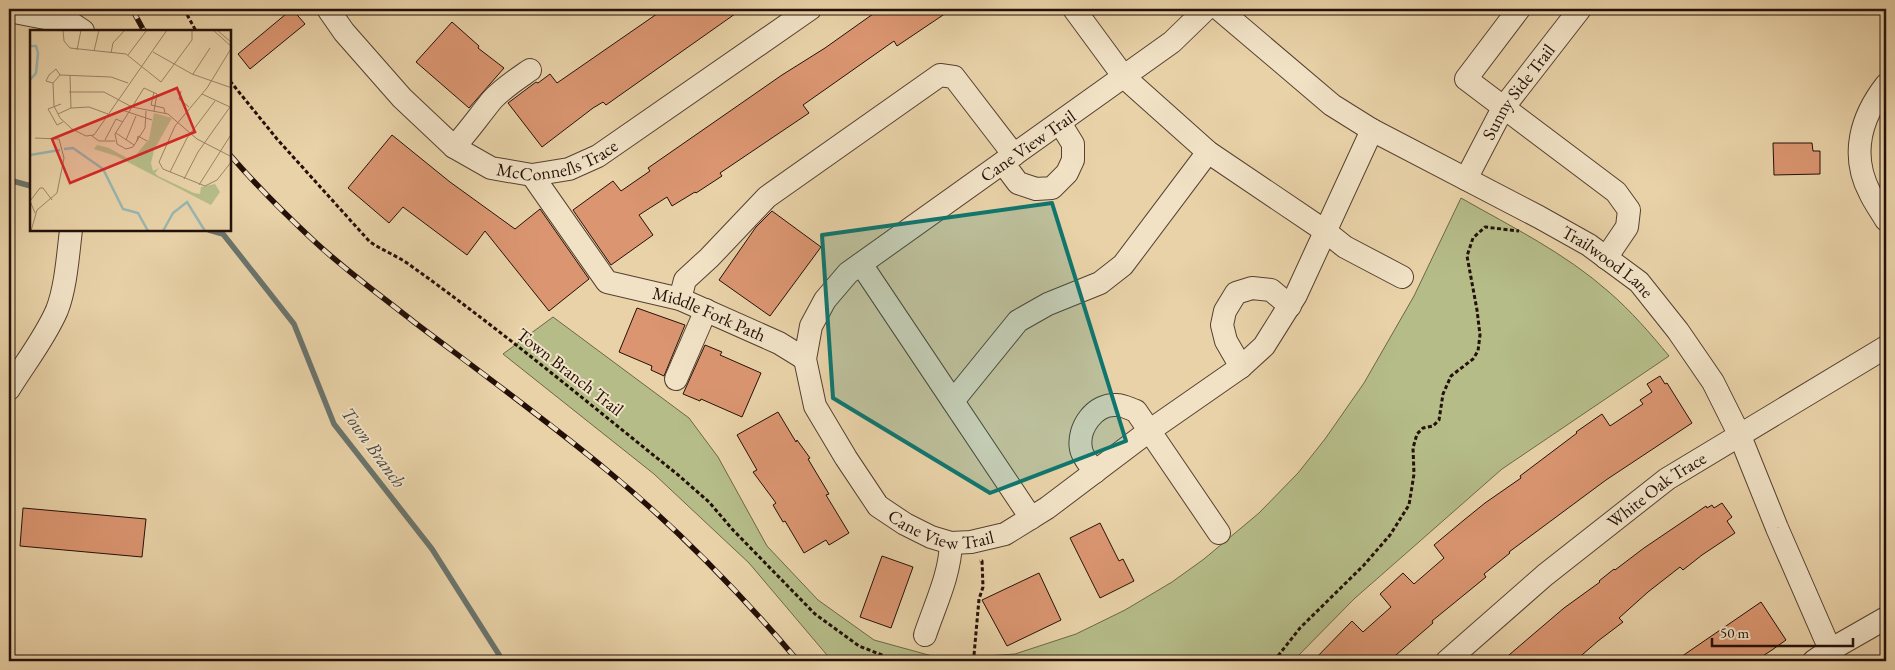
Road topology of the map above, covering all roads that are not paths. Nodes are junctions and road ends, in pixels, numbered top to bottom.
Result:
1 (328, 9) edge
2 (810, 9) edge
3 (1074, 9) edge
4 (1206, 9) edge
5 (1218, 9) edge
6 (1519, 9) edge
7 (1580, 9) edge
8 (9, 11) edge
9 (82, 30) edge
10 (530, 70) dead end
11 (1124, 77) junction
12 (1886, 85) edge
13 (1503, 108) junction
14 (1060, 123) junction
15 (1372, 130) junction
16 (454, 147) junction
17 (1208, 152) junction
18 (1009, 159) junction
19 (532, 175) junction
20 (1466, 179) junction
21 (1886, 220) edge
22 (71, 231) edge
23 (1325, 231) junction
24 (1606, 258) junction
25 (861, 264) junction
26 (1402, 277) dead end
27 (680, 299) junction
28 (1290, 306) junction
29 (706, 310) junction
30 (1886, 347) edge
31 (805, 359) junction
32 (1241, 367) junction
33 (676, 379) dead end
34 (9, 389) edge
35 (953, 401) junction
36 (1149, 431) junction
37 (1740, 436) junction
38 (1095, 472) junction
39 (1031, 518) junction
40 (1219, 532) dead end
41 (950, 553) junction
42 (1886, 618) edge
43 (924, 635) dead end
44 (1826, 658) edge
45 (1447, 661) edge

1 - 16 street, McConnells Trace
2 - 19 street, McConnells Trace
3 - 11 street
4 - 11 street, Cane View Trail
5 - 15 street, Trailwood Lane
6 - 13 street
7 - 13 street, Sunny Side Trail
8 - 9 street
10 - 16 street
11 - 14 street, Cane View Trail
11 - 17 street
12 - 21 street
13 - 20 street, Sunny Side Trail
13 - 24 street
14 - 18 street, Cane View Trail
14 - 18 street
15 - 20 street, Trailwood Lane
15 - 23 street, Cane View Trail
16 - 19 street, McConnells Trace
17 - 23 street
17 - 35 street
18 - 25 street, Cane View Trail
18 - 27 street
19 - 27 street, Middle Fork Path
20 - 24 street, Trailwood Lane
22 - 34 street
23 - 26 street
23 - 28 street, Cane View Trail
24 - 37 street, Trailwood Lane
25 - 31 street, Cane View Trail
25 - 35 street
27 - 29 street, Middle Fork Path
28 - 32 street, Cane View Trail
28 - 32 street
29 - 31 street, Middle Fork Path
29 - 33 street
30 - 37 street, White Oak Trace
31 - 41 street, Cane View Trail
32 - 36 street, Cane View Trail
35 - 39 street
36 - 38 street, Cane View Trail
36 - 38 street
36 - 40 street
37 - 44 street, Trailwood Lane
37 - 45 street, White Oak Trace
38 - 39 street, Cane View Trail
39 - 41 street, Cane View Trail
41 - 43 street
42 - 44 street

